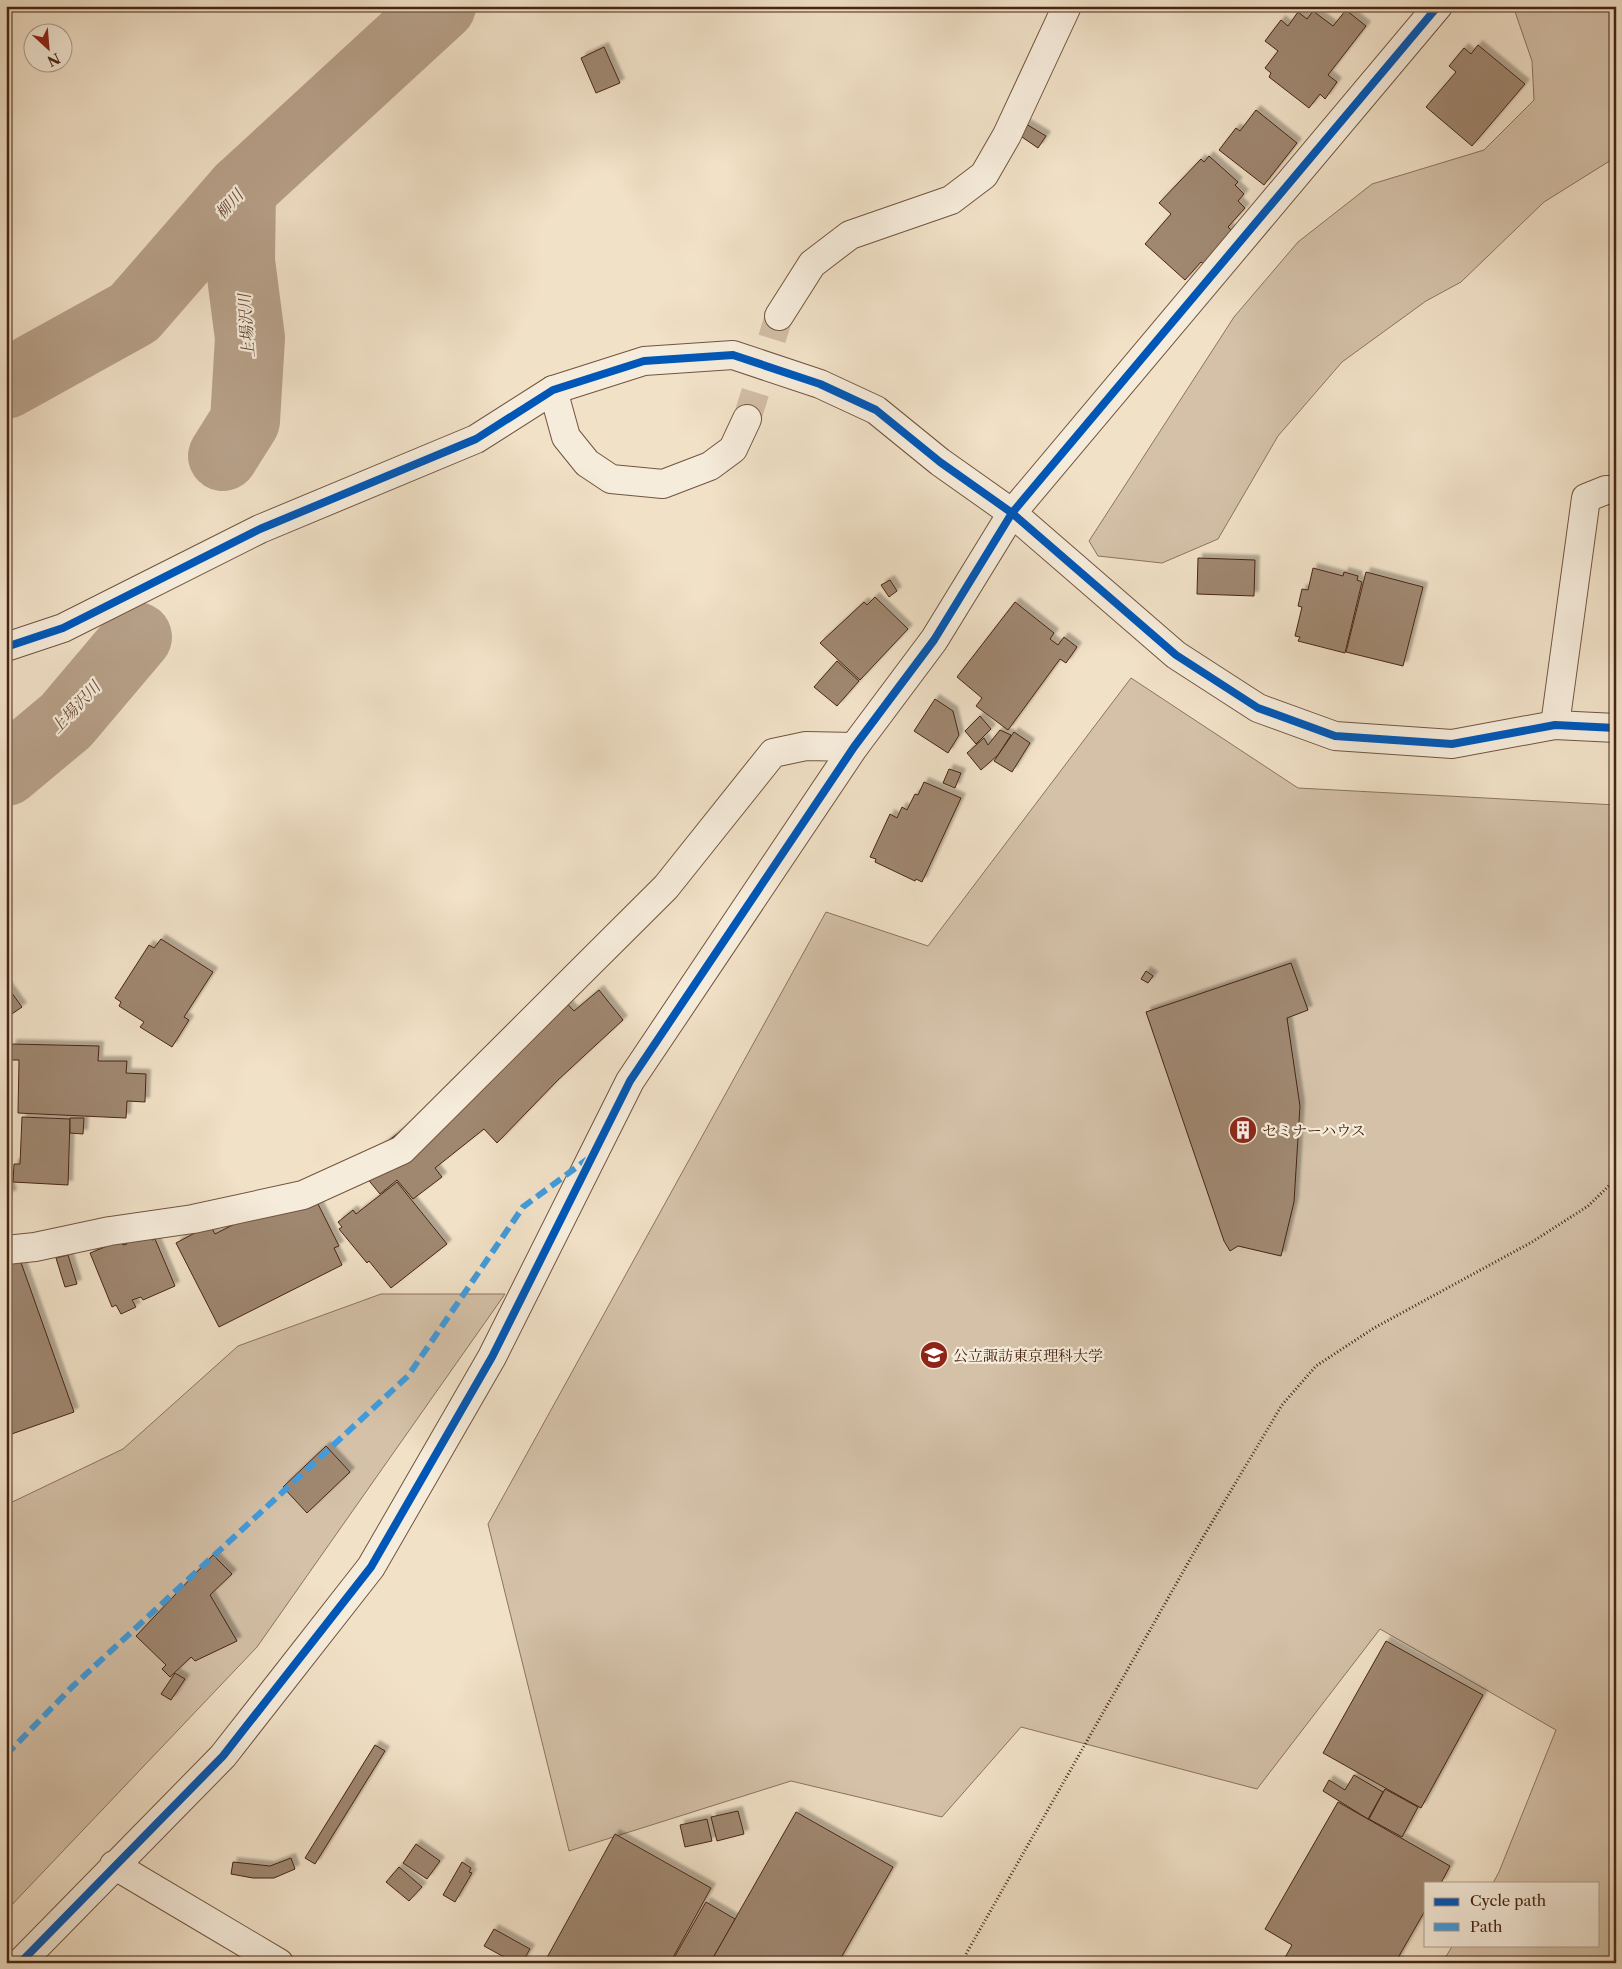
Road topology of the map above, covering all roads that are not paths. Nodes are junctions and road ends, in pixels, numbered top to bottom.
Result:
1 (1067, 6) edge
2 (1438, 6) edge
3 (779, 316) tunnel mouth
4 (553, 390) junction
5 (747, 419) tunnel mouth
6 (1616, 490) edge
7 (1012, 514) junction
8 (6, 647) edge
9 (1555, 725) junction
10 (1616, 728) edge
11 (854, 747) junction
12 (6, 1250) edge
13 (114, 1865) junction
14 (20, 1963) edge
15 (279, 1963) edge

1 - 3 street
2 - 7 street
4 - 5 street
4 - 7 street
4 - 8 street
6 - 9 street
7 - 9 street
7 - 11 street
9 - 10 street
11 - 12 street
11 - 13 street
13 - 14 street
13 - 15 street

